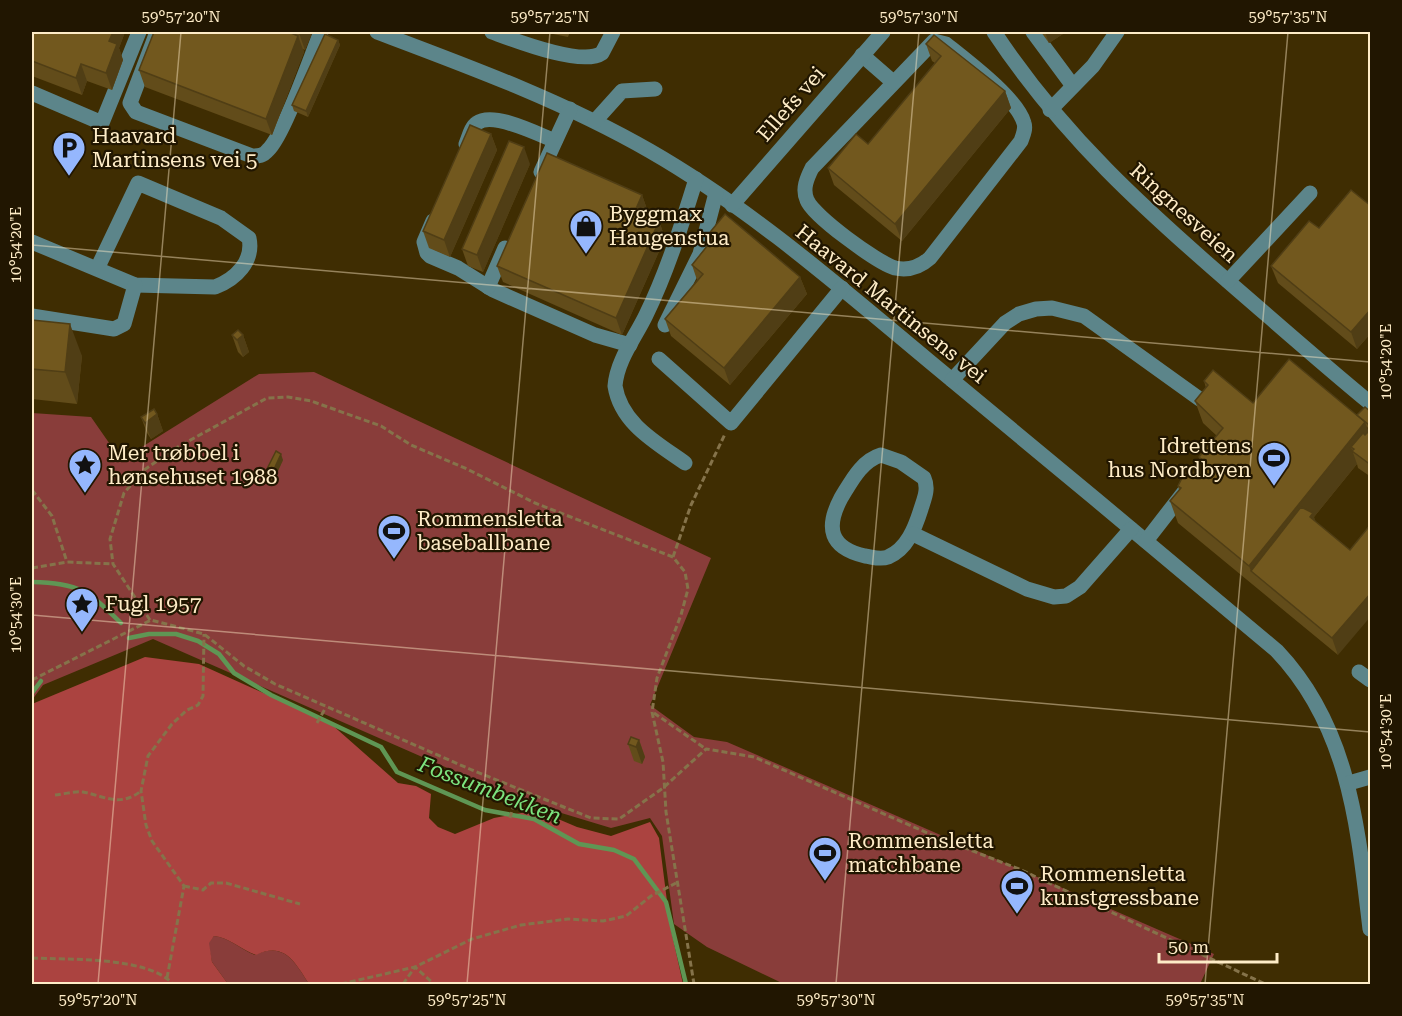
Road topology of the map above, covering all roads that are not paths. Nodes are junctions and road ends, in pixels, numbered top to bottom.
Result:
1 (139, 32) edge
2 (157, 32) edge
3 (321, 32) edge
4 (377, 32) edge
5 (492, 32) edge
6 (613, 32) edge
7 (883, 32) edge
8 (994, 32) edge
9 (1033, 32) edge
10 (1117, 32) edge
11 (862, 55) junction
12 (893, 82) junction
13 (1073, 86) junction
14 (655, 89) dead end
15 (32, 93) edge
16 (570, 109) junction
17 (1050, 110) junction
18 (595, 121) junction
19 (555, 141) junction
20 (460, 158) edge
21 (696, 179) junction
22 (534, 186) edge
23 (716, 193) junction
24 (1310, 193) dead end
25 (732, 205) junction
26 (438, 210) edge
27 (511, 235) edge
28 (32, 242) edge
29 (97, 269) junction
30 (1228, 281) junction
31 (135, 285) junction
32 (488, 286) junction
33 (842, 288) junction
34 (32, 316) edge
35 (665, 325) edge
36 (630, 345) junction
37 (659, 359) dead end
38 (952, 380) junction
39 (1201, 400) edge
40 (1371, 403) edge
41 (686, 463) dead end
42 (1196, 477) edge
43 (1131, 529) junction
44 (913, 534) junction
45 (1146, 541) junction
46 (1371, 777) edge
47 (1349, 783) junction
48 (1366, 860) edge
49 (1371, 929) edge

1 - 15 street
2 - 3 street
4 - 16 street, Haavard Martinsens vei
5 - 6 street
7 - 11 street, Ellefs vei
8 - 17 street, Ringnesveien
9 - 13 street
10 - 13 street
11 - 12 street
11 - 25 street, Ellefs vei
12 - 12 street
13 - 17 street
14 - 18 street
16 - 18 street, Haavard Martinsens vei
16 - 19 street
17 - 30 street, Ringnesveien
18 - 21 street, Haavard Martinsens vei
19 - 20 street
19 - 22 street
21 - 23 street, Haavard Martinsens vei
21 - 36 street
23 - 25 street, Haavard Martinsens vei
23 - 35 street
24 - 30 street
25 - 33 street, Haavard Martinsens vei
26 - 32 street
27 - 32 street
28 - 29 street
29 - 31 street
29 - 31 street
30 - 40 street, Ringnesveien
31 - 34 street
32 - 36 street
33 - 37 street
33 - 38 street, Haavard Martinsens vei
36 - 41 street
38 - 39 street
38 - 43 street, Haavard Martinsens vei
42 - 45 street
43 - 44 street
43 - 45 street, Haavard Martinsens vei
44 - 44 street
45 - 47 street, Haavard Martinsens vei
46 - 47 street
47 - 48 street, Haavard Martinsens vei
48 - 49 street, Haavard Martinsens vei

